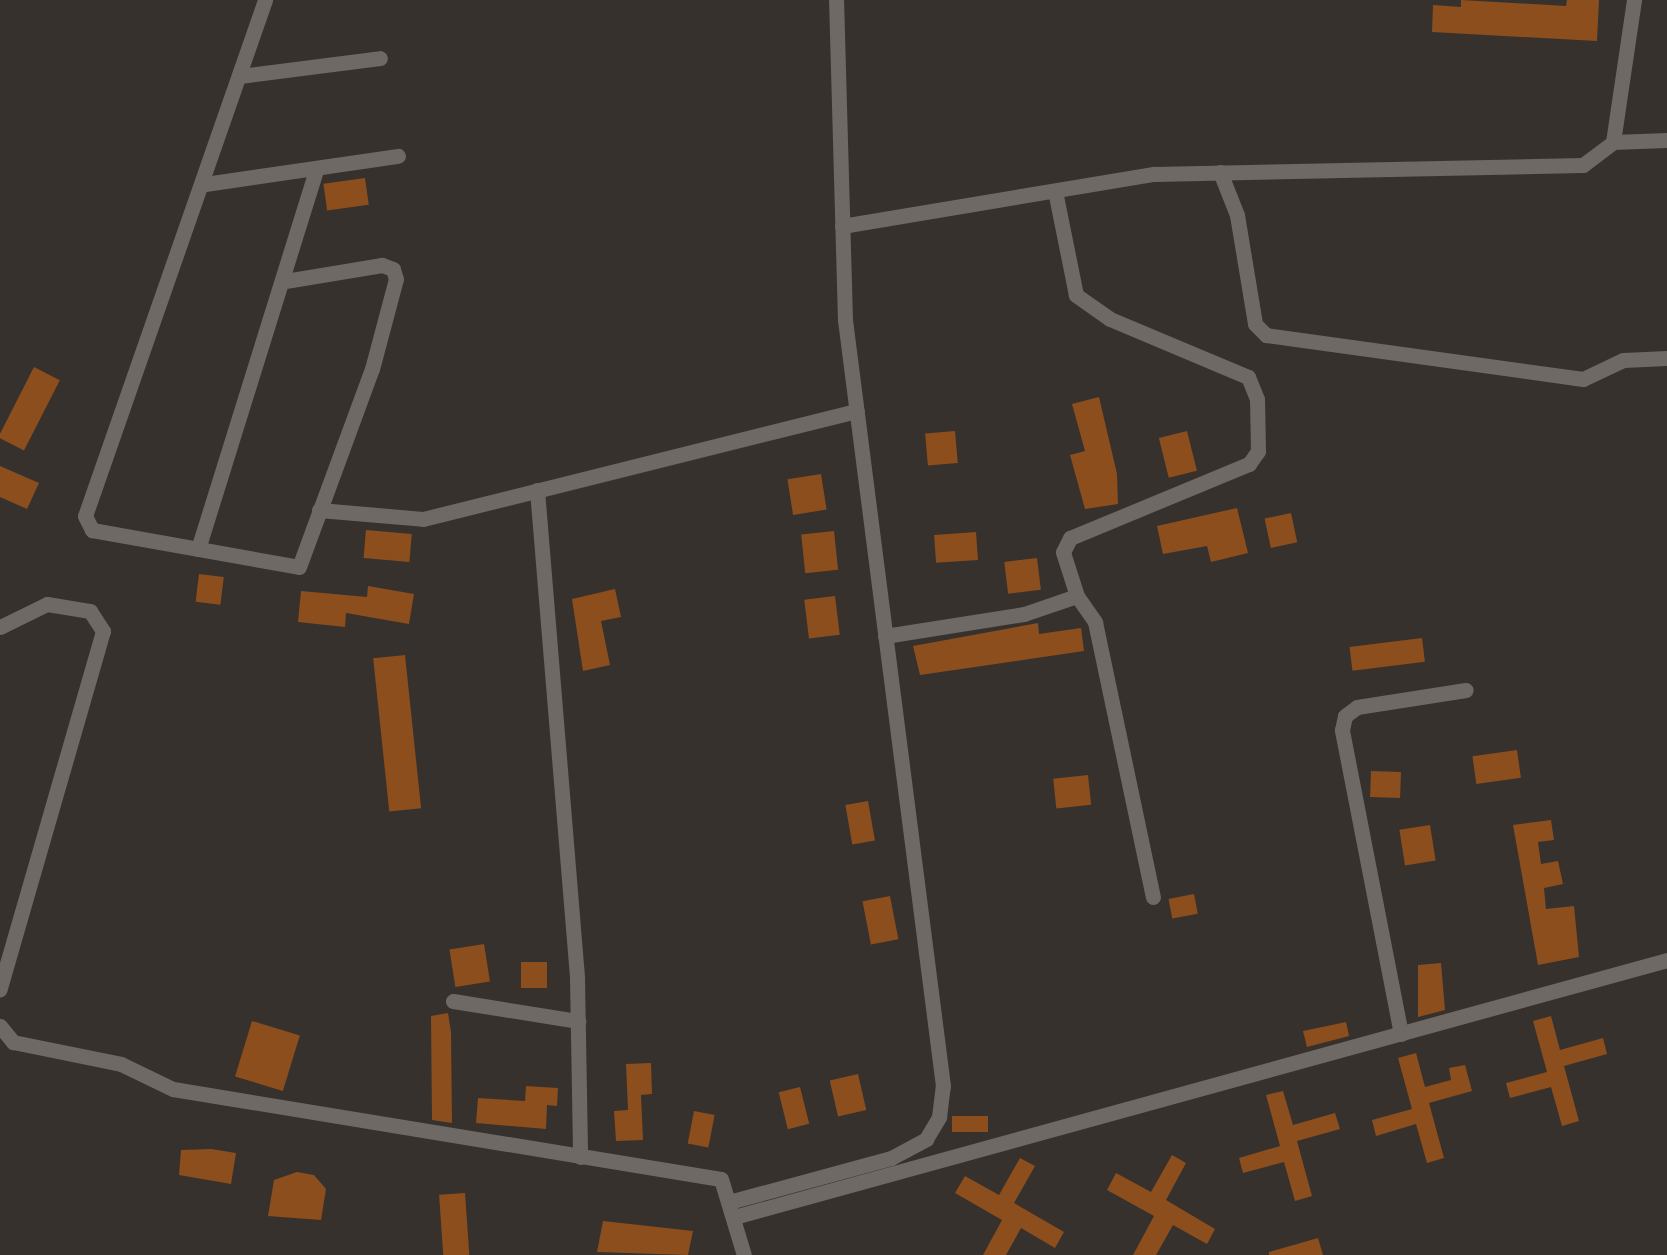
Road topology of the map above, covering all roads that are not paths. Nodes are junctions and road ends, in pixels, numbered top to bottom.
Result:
1 (264, 0) edge
2 (836, 0) edge
3 (1634, 0) edge
4 (380, 58) dead end
5 (240, 76) junction
6 (1667, 140) edge
7 (1614, 142) junction
8 (398, 156) dead end
9 (316, 170) junction
10 (1220, 172) junction
11 (205, 184) junction
12 (1054, 191) junction
13 (842, 226) junction
14 (285, 281) junction
15 (1667, 358) edge
16 (857, 412) junction
17 (537, 490) junction
18 (320, 510) junction
19 (198, 550) junction
20 (1077, 596) junction
21 (0, 627) edge
22 (886, 636) junction
23 (1466, 690) dead end
24 (1153, 897) dead end
25 (1667, 960) edge
26 (0, 989) edge
27 (453, 1001) dead end
28 (578, 1021) junction
29 (0, 1026) edge
30 (1401, 1034) junction
31 (580, 1157) junction
32 (732, 1209) junction
33 (744, 1255) edge

1 - 5 street
2 - 13 street
3 - 7 street
4 - 5 street
5 - 11 street
6 - 7 street
7 - 10 street
8 - 9 street
9 - 11 street
9 - 14 street
10 - 12 street
10 - 15 street
11 - 19 street
12 - 13 street
12 - 20 street
13 - 16 street
14 - 18 street
14 - 19 street
16 - 17 street
16 - 22 street
17 - 18 street
17 - 28 street
18 - 19 street
20 - 22 street
20 - 24 street
21 - 26 street
22 - 32 street
23 - 30 street
25 - 30 street
27 - 28 street
28 - 31 street
29 - 31 street
30 - 32 street
31 - 32 street
32 - 33 street

